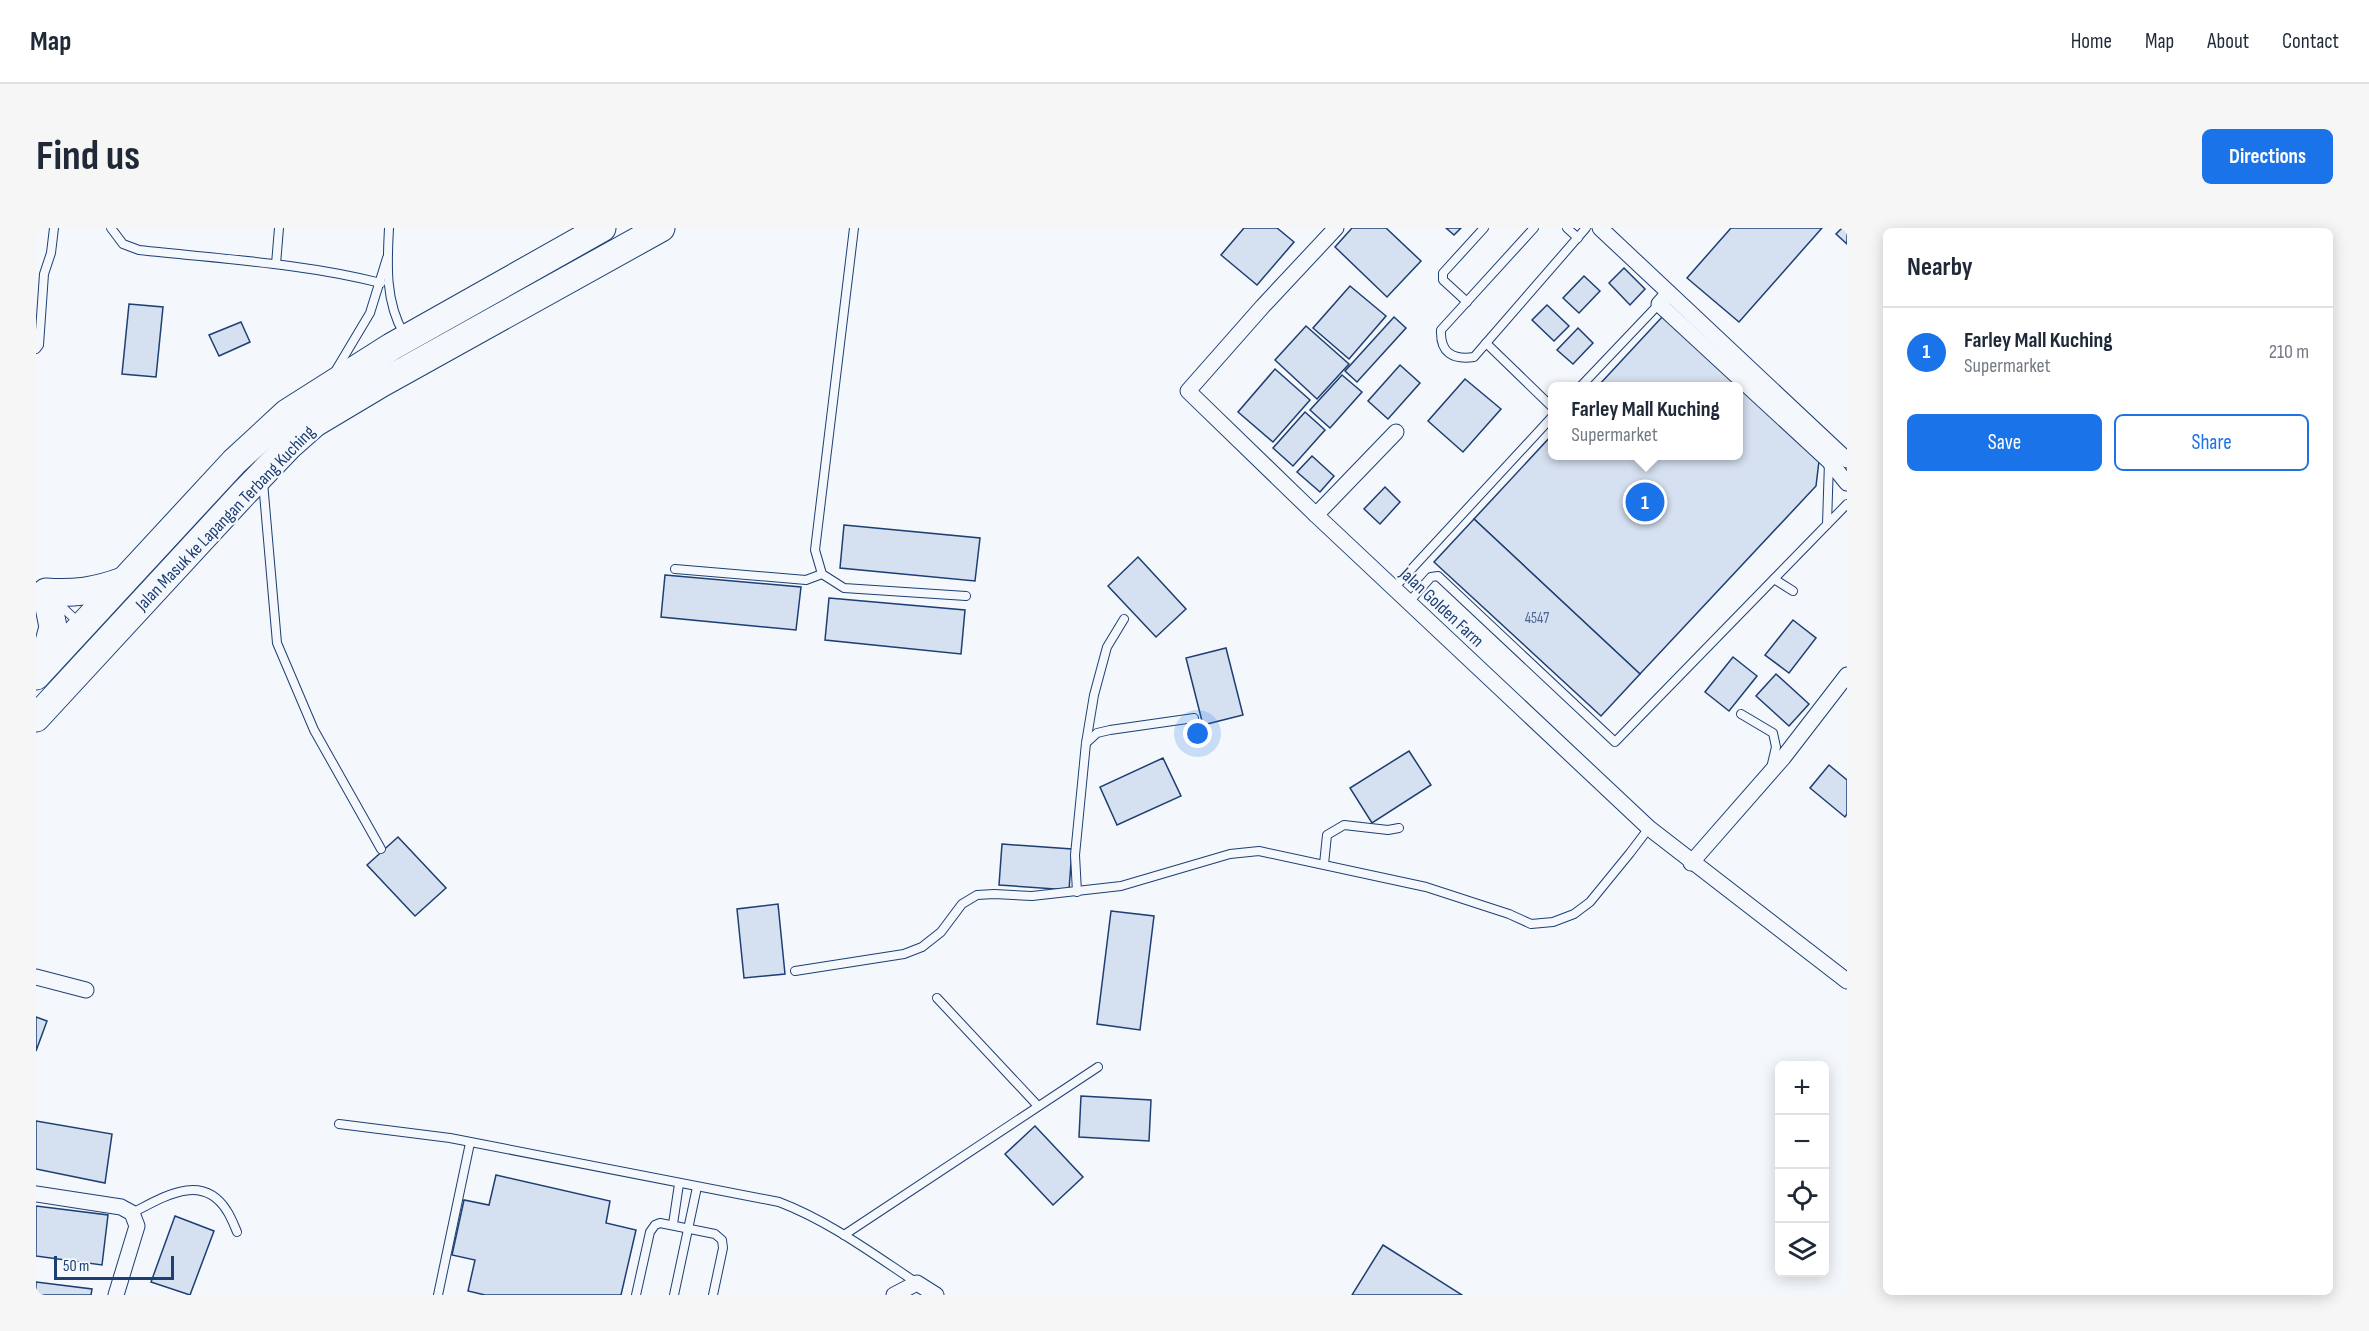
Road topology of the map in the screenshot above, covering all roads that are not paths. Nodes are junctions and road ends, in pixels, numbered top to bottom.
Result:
1 (54, 228) edge
2 (111, 228) edge
3 (279, 228) edge
4 (389, 228) edge
5 (602, 228) edge
6 (661, 228) edge
7 (854, 228) edge
8 (1336, 228) edge
9 (1484, 228) edge
10 (1534, 228) edge
11 (1567, 228) edge
12 (1586, 228) edge
13 (1600, 228) edge
14 (1578, 238) junction
15 (387, 258) junction
16 (276, 264) junction
17 (44, 274) junction
18 (36, 281) edge
19 (381, 283) junction
20 (1664, 298) junction
21 (1467, 302) junction
22 (406, 338) junction
23 (1486, 343) junction
24 (36, 349) edge
25 (1586, 382) edge
26 (326, 387) junction
27 (1548, 403) edge
28 (1548, 421) edge
29 (1396, 432) dead end
30 (1847, 460) edge
31 (1829, 461) junction
32 (262, 475) junction
33 (1847, 483) edge
34 (1847, 504) edge
35 (1316, 515) junction
36 (1827, 524) junction
37 (675, 569) dead end
38 (822, 574) junction
39 (1774, 579) junction
40 (124, 580) junction
41 (1394, 588) junction
42 (44, 590) junction
43 (1792, 591) dead end
44 (966, 596) dead end
45 (1409, 602) junction
46 (1124, 619) dead end
47 (93, 635) junction
48 (39, 673) edge
49 (1847, 675) edge
50 (1741, 714) dead end
51 (36, 718) edge
52 (1194, 718) dead end
53 (1086, 743) junction
54 (1766, 777) junction
55 (1399, 828) dead end
56 (1649, 828) junction
57 (381, 849) dead end
58 (1691, 862) junction
59 (1324, 864) junction
60 (1077, 892) junction
61 (795, 971) dead end
62 (36, 977) edge
63 (1847, 981) edge
64 (86, 990) dead end
65 (937, 998) dead end
66 (1098, 1067) dead end
67 (1038, 1106) junction
68 (339, 1124) dead end
69 (470, 1143) junction
70 (679, 1184) junction
71 (698, 1187) junction
72 (36, 1194) edge
73 (134, 1220) junction
74 (673, 1224) junction
75 (690, 1228) junction
76 (237, 1232) dead end
77 (844, 1235) junction
78 (917, 1283) junction
79 (116, 1295) edge
80 (438, 1295) edge
81 (636, 1295) edge
82 (674, 1295) edge
83 (713, 1295) edge
84 (894, 1295) edge
85 (936, 1295) edge

1 - 17 lane
2 - 16 lane
3 - 16 lane
4 - 15 lane
5 - 22 highway, Jalan Masuk ke Lapangan Terbang Kuching
6 - 32 highway, Jalan Masuk ke Lapangan Terbang Kuching
7 - 38 lane
8 - 35 street, Jalan Golden Farm
9 - 21 lane
10 - 21 lane
11 - 14 lane
12 - 14 lane
13 - 20 street
14 - 23 lane
15 - 19 lane
15 - 22 lane
16 - 19 lane
17 - 18 lane
17 - 24 lane
19 - 26 lane
20 - 25 lane
20 - 30 street
20 - 31 street
21 - 23 lane
22 - 26 highway, Jalan Masuk ke Lapangan Terbang Kuching
23 - 27 lane
26 - 40 highway, Jalan Masuk ke Lapangan Terbang Kuching
28 - 41 lane
29 - 35 street
31 - 33 street
31 - 36 lane
32 - 47 highway, Jalan Masuk ke Lapangan Terbang Kuching
32 - 57 lane
34 - 36 lane
35 - 41 street, Jalan Golden Farm
36 - 39 lane
37 - 38 lane
38 - 44 lane
39 - 43 lane
39 - 45 lane
40 - 42 highway
40 - 47 highway, Jalan Masuk ke Lapangan Terbang Kuching
41 - 45 street, Jalan Golden Farm
42 - 47 lane
42 - 48 highway
45 - 56 street, Jalan Golden Farm
46 - 53 lane
47 - 48 highway, Jalan Masuk ke Lapangan Terbang Kuching
47 - 51 highway, Jalan Masuk ke Lapangan Terbang Kuching
49 - 54 street
50 - 54 lane
52 - 53 lane
53 - 60 lane
54 - 58 street
55 - 59 lane
56 - 58 street, Jalan Golden Farm
56 - 59 lane
58 - 63 street, Jalan Golden Farm
59 - 60 lane
60 - 61 lane
62 - 64 street
65 - 67 lane
66 - 67 lane
67 - 77 lane
68 - 69 lane
69 - 70 lane
69 - 80 lane
70 - 71 lane
70 - 74 lane
71 - 75 lane
71 - 77 lane
72 - 73 street
73 - 76 lane
73 - 79 street
74 - 75 lane
74 - 81 lane
75 - 82 lane
75 - 83 lane
77 - 78 lane
78 - 84 street
78 - 85 street

